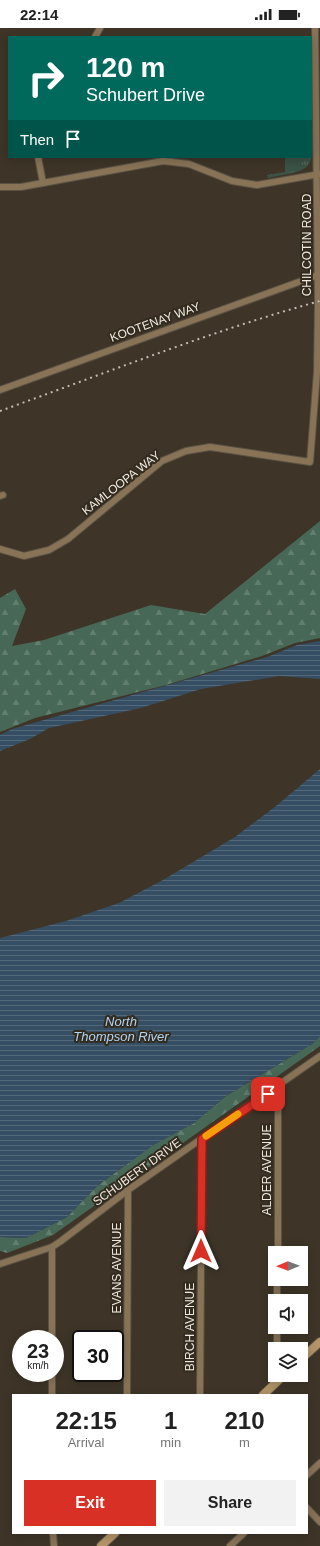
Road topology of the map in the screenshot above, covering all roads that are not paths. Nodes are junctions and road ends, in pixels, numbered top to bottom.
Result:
1 (315, 28) edge
2 (38, 158) edge
3 (319, 174) edge
4 (43, 183) junction
5 (0, 187) edge
6 (318, 275) junction
7 (0, 390) edge
8 (310, 462) joint
9 (0, 549) edge
10 (320, 1056) edge
11 (278, 1086) junction
12 (202, 1139) junction
13 (128, 1190) junction
14 (278, 1246) edge
15 (52, 1247) junction
16 (0, 1264) edge
17 (52, 1330) edge
18 (320, 1342) edge
19 (308, 1353) edge
20 (52, 1382) edge
21 (277, 1382) edge
22 (52, 1394) edge
23 (127, 1394) edge
24 (200, 1394) edge
25 (264, 1394) edge
26 (320, 1463) edge
27 (308, 1474) edge
28 (308, 1509) edge
29 (320, 1522) edge
30 (52, 1534) edge
31 (114, 1534) edge
32 (243, 1534) edge
33 (104, 1545) edge
34 (54, 1546) edge
35 (230, 1546) edge

1 - 3 street, CHILCOTIN ROAD
2 - 4 street
3 - 4 street
3 - 6 street, CHILCOTIN ROAD
4 - 5 street
6 - 7 street, KOOTENAY WAY
6 - 8 street, CHILCOTIN ROAD
8 - 9 street, KAMLOOPA WAY
10 - 11 street, SCHUBERT DRIVE
11 - 12 street, SCHUBERT DRIVE
11 - 14 street, ALDER AVENUE
12 - 13 street, SCHUBERT DRIVE
12 - 24 street, BIRCH AVENUE
13 - 15 street, SCHUBERT DRIVE
13 - 23 street, EVANS AVENUE
15 - 16 street, SCHUBERT DRIVE
15 - 17 street
18 - 19 main road
20 - 22 street
21 - 25 main road
26 - 27 street
28 - 29 street
30 - 34 street
31 - 33 main road
32 - 35 street

